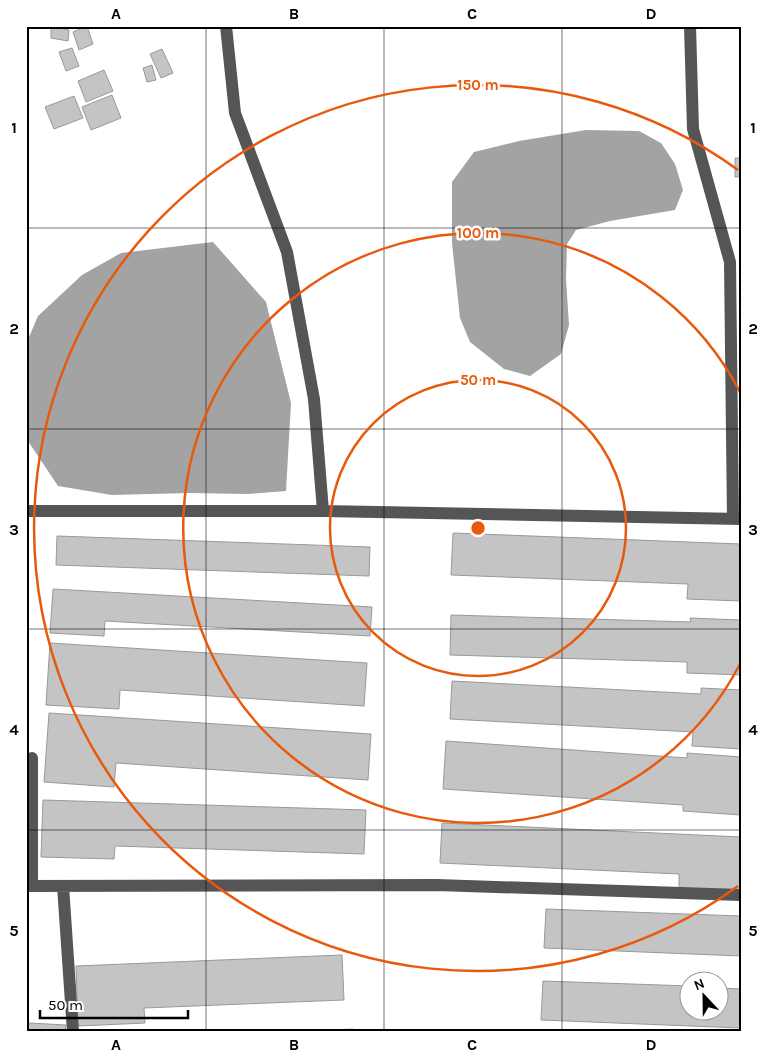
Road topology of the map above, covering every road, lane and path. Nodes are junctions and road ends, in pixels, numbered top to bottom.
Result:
1 (226, 26) edge
2 (690, 26) edge
3 (26, 511) edge
4 (323, 511) junction
5 (737, 519) edge
6 (32, 758) dead end
7 (29, 886) edge
8 (63, 886) junction
9 (741, 895) edge
10 (73, 1032) edge

1 - 4 street
2 - 5 street
3 - 4 street
4 - 5 street
6 - 7 street
7 - 8 street
8 - 9 street
8 - 10 street

